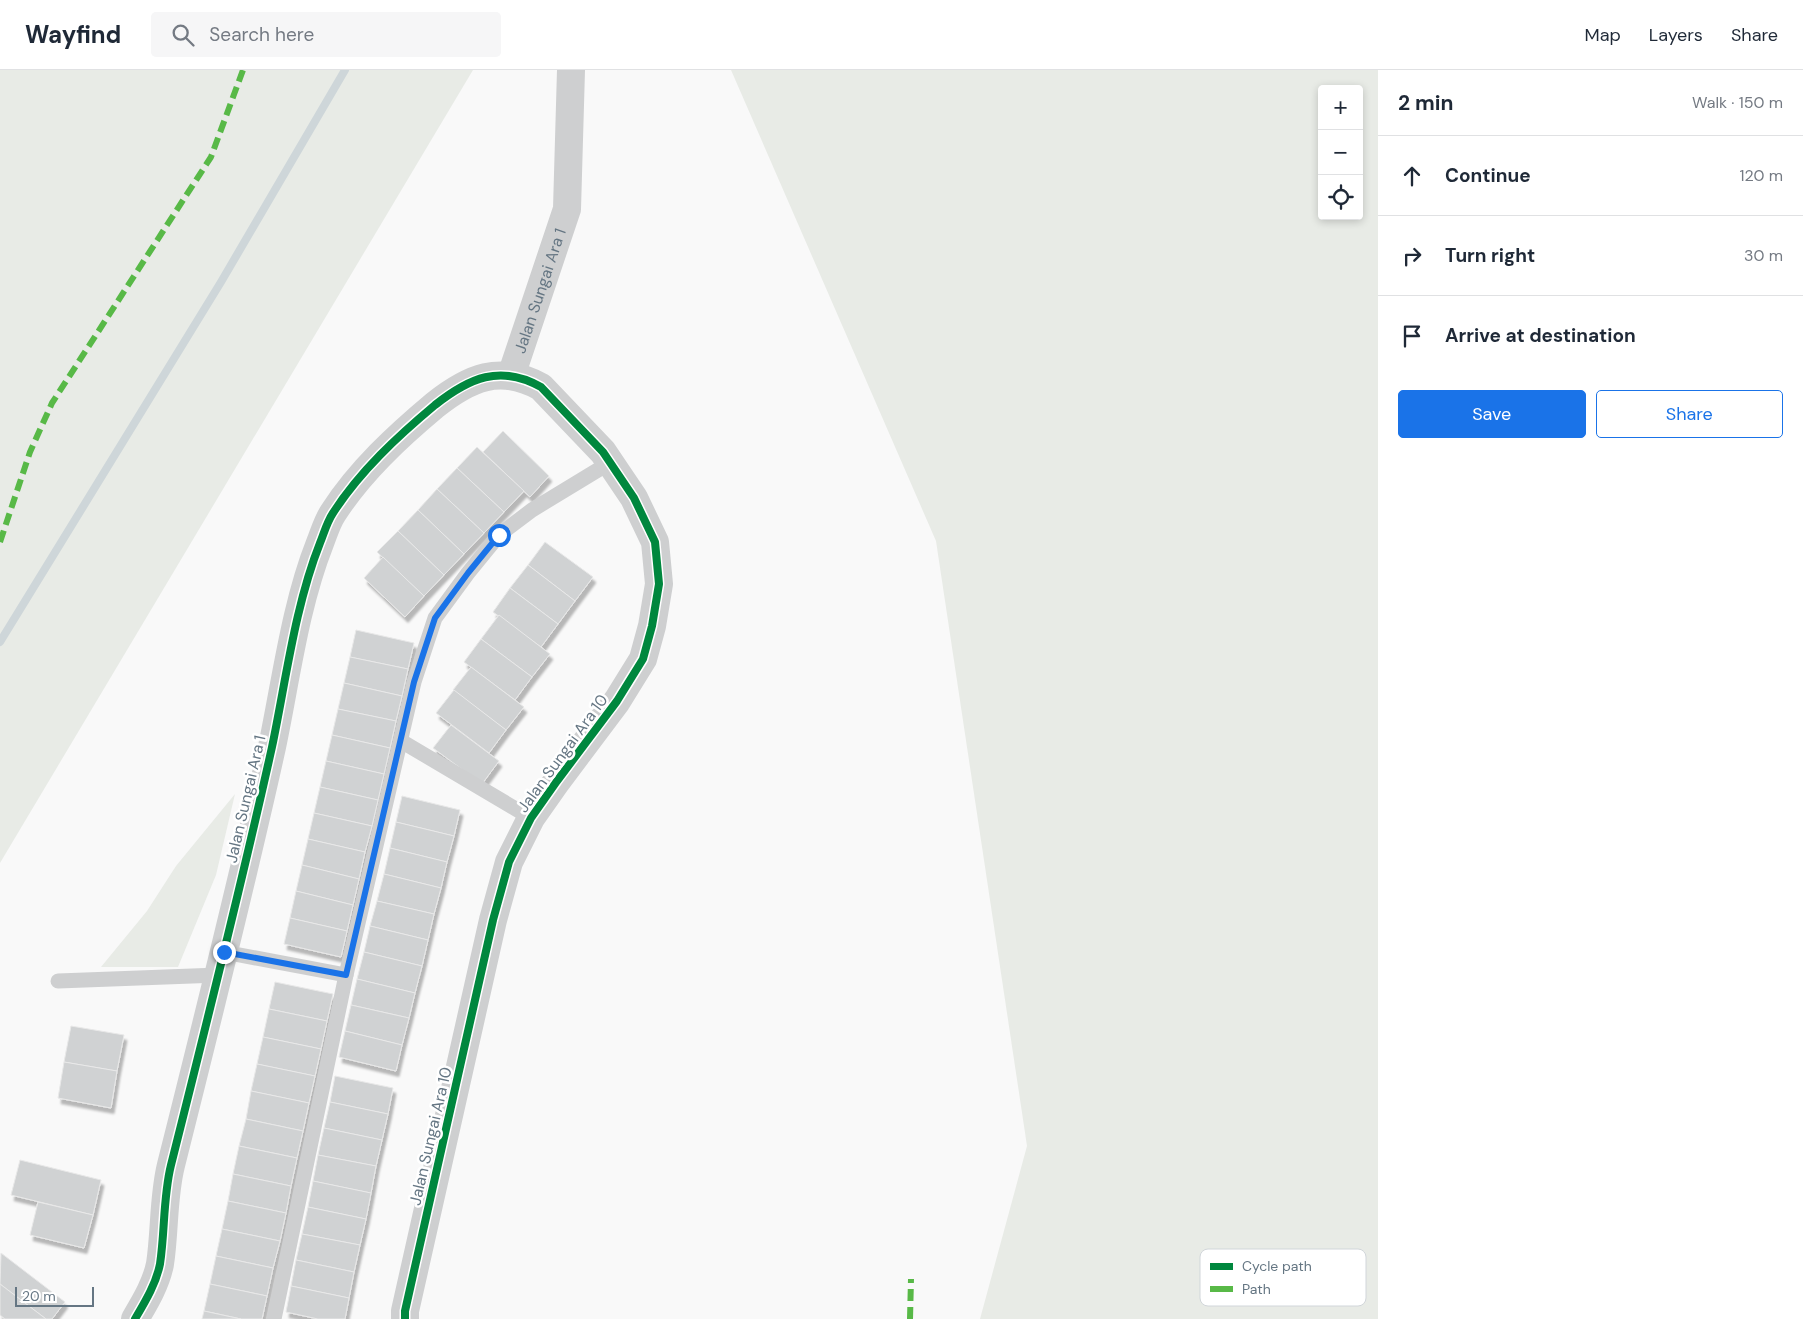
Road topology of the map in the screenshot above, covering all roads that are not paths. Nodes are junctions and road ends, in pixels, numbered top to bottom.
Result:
1 (571, 70) edge
2 (511, 376) junction
3 (611, 462) junction
4 (401, 741) junction
5 (531, 818) junction
6 (222, 963) junction
7 (346, 975) junction
8 (58, 981) dead end
9 (136, 1319) edge
10 (274, 1319) edge
11 (405, 1319) edge

1 - 2 street, Jalan Sungai Ara 1
2 - 3 street, Jalan Sungai Ara 10
2 - 6 street, Jalan Sungai Ara 1
3 - 4 lane
3 - 5 street, Jalan Sungai Ara 10
4 - 5 lane
4 - 7 lane
5 - 11 street, Jalan Sungai Ara 10
6 - 7 lane
6 - 8 lane
6 - 9 street, Jalan Sungai Ara 1
7 - 10 lane

